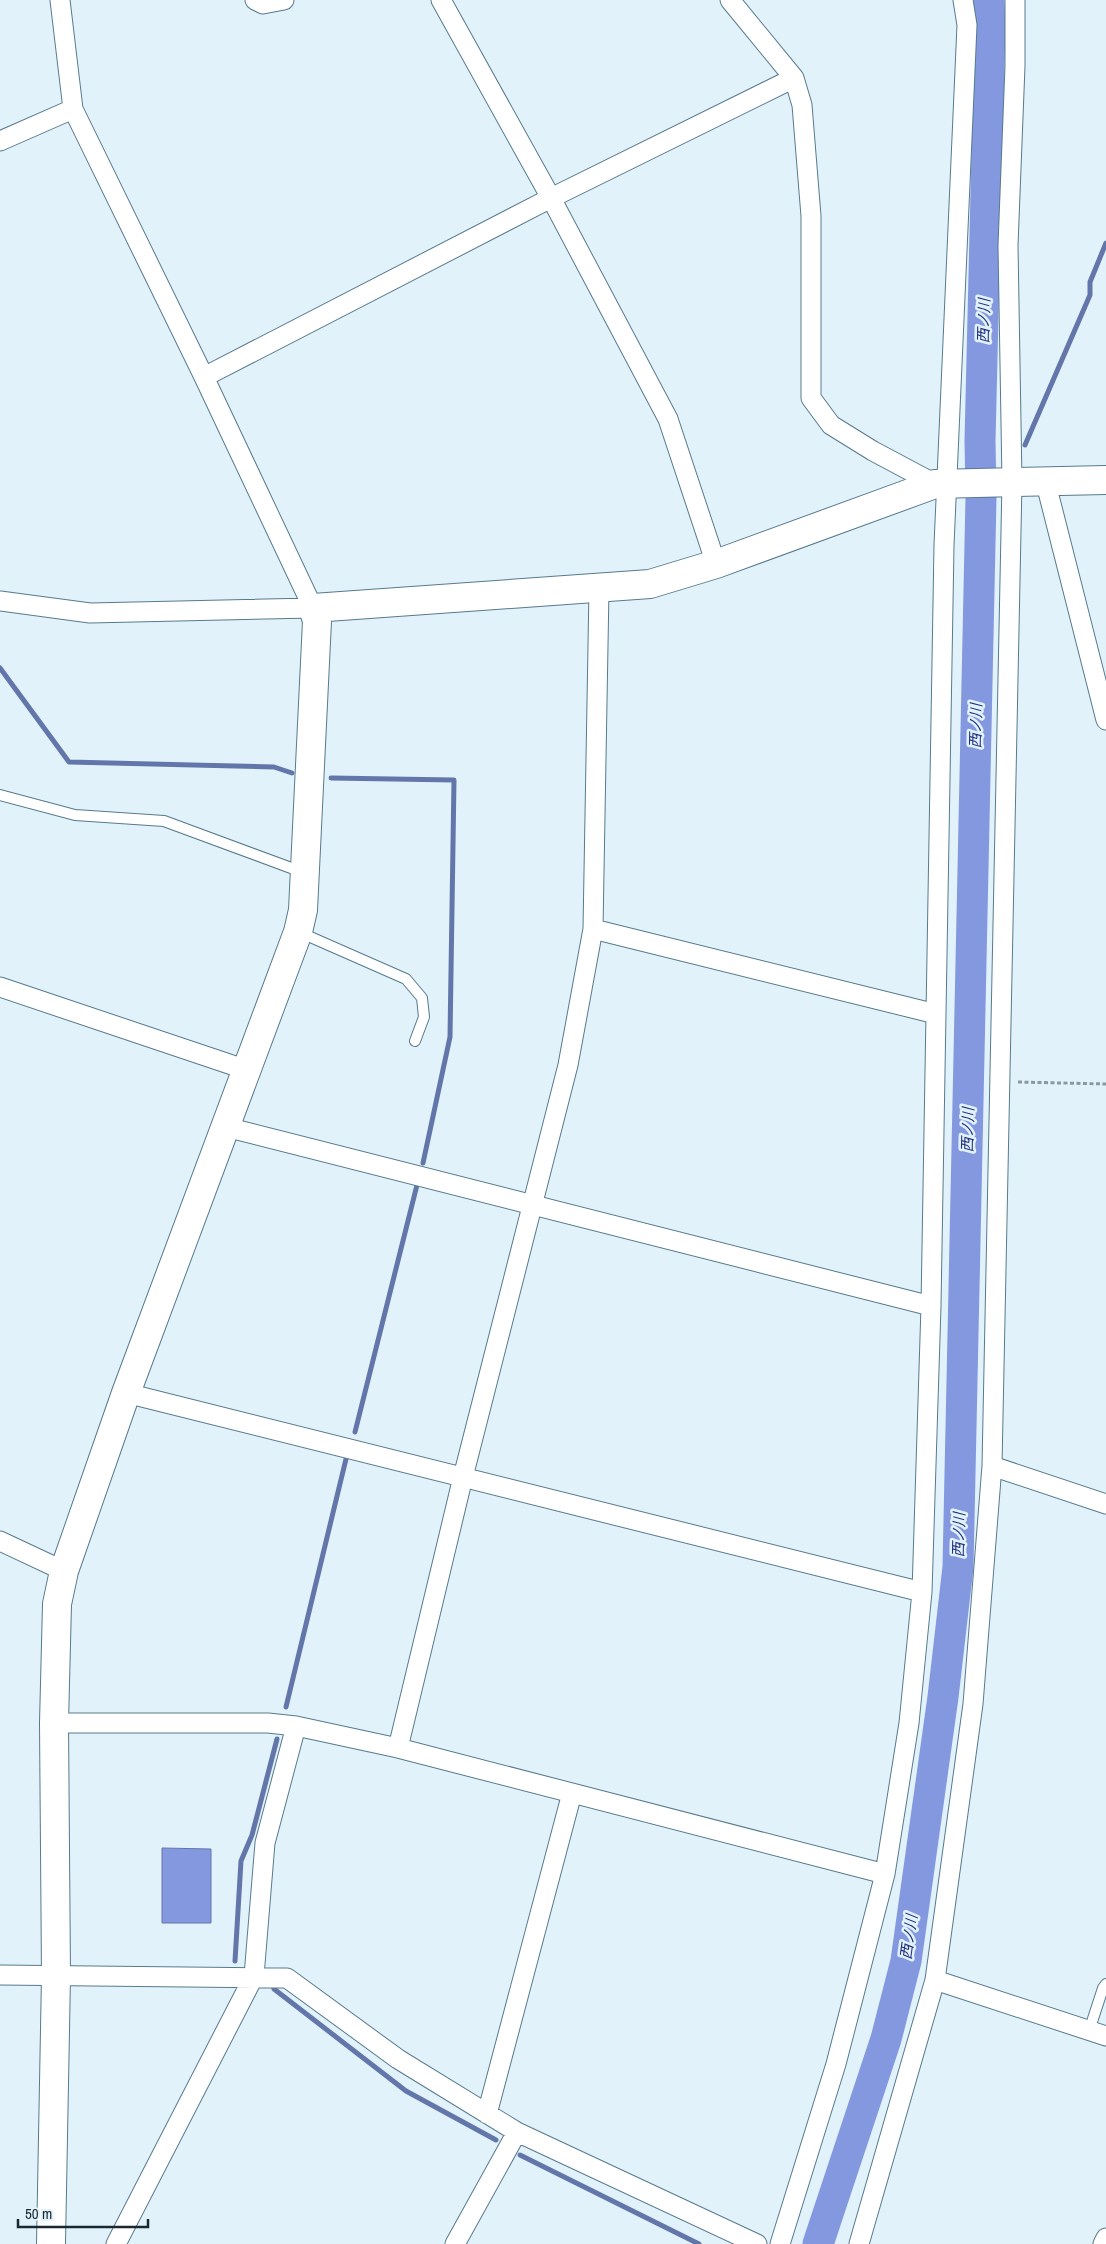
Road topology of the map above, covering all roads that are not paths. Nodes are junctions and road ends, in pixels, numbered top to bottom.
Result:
1 (60, 0) edge
2 (255, 0) edge
3 (284, 0) edge
4 (440, 0) edge
5 (730, 0) edge
6 (963, 0) edge
7 (1014, 0) edge
8 (794, 78) junction
9 (73, 108) junction
10 (0, 141) edge
11 (551, 198) junction
12 (204, 377) junction
13 (1045, 480) junction
14 (1106, 480) edge
15 (1005, 482) junction
16 (948, 484) junction
17 (716, 564) junction
18 (600, 589) junction
19 (0, 601) edge
20 (313, 608) junction
21 (1106, 720) edge
22 (0, 795) edge
23 (303, 873) junction
24 (594, 929) junction
25 (298, 932) junction
26 (0, 987) edge
27 (936, 1014) junction
28 (415, 1041) dead end
29 (247, 1070) junction
30 (226, 1127) junction
31 (532, 1204) junction
32 (931, 1306) junction
33 (126, 1393) junction
34 (992, 1466) junction
35 (463, 1477) junction
36 (1106, 1504) edge
37 (0, 1541) edge
38 (64, 1571) junction
39 (922, 1592) junction
40 (54, 1723) junction
41 (296, 1726) junction
42 (398, 1748) junction
43 (572, 1793) junction
44 (885, 1874) junction
45 (0, 1975) edge
46 (56, 1976) junction
47 (254, 1976) junction
48 (935, 1980) junction
49 (1106, 1984) edge
50 (1098, 2034) edge
51 (487, 2114) junction
52 (517, 2132) junction
53 (1106, 2238) edge
54 (51, 2244) edge
55 (116, 2244) edge
56 (455, 2244) edge
57 (757, 2244) edge
58 (780, 2244) edge
59 (859, 2244) edge
60 (1102, 2244) edge

1 - 9 street
2 - 3 street
4 - 11 street
5 - 8 street
6 - 16 street
7 - 15 street
8 - 11 street
8 - 16 street
9 - 10 street
9 - 12 street
11 - 12 street
11 - 17 street
12 - 20 street
13 - 14 street
13 - 15 street
13 - 21 street
15 - 16 street
15 - 34 street
16 - 17 street
16 - 27 street
17 - 18 street
18 - 20 street
18 - 24 street
19 - 20 street
20 - 23 street
22 - 23 lane
23 - 25 street
24 - 27 street
24 - 31 street
25 - 28 lane
25 - 29 street
26 - 29 street
27 - 32 street
29 - 30 street
30 - 31 street
30 - 33 street
31 - 32 street
31 - 35 street
32 - 39 street
33 - 35 street
33 - 38 street
34 - 36 street
34 - 48 street
35 - 39 street
35 - 42 street
37 - 38 street
38 - 40 street
39 - 44 street
40 - 41 street
40 - 46 street
41 - 42 street
41 - 47 street
42 - 43 street
43 - 44 street
43 - 51 street
44 - 58 street
45 - 46 street
46 - 47 street
46 - 54 street
47 - 51 street
47 - 55 street
48 - 50 street
48 - 59 street
49 - 50 lane
51 - 52 street
52 - 56 street
52 - 57 street
53 - 60 street

